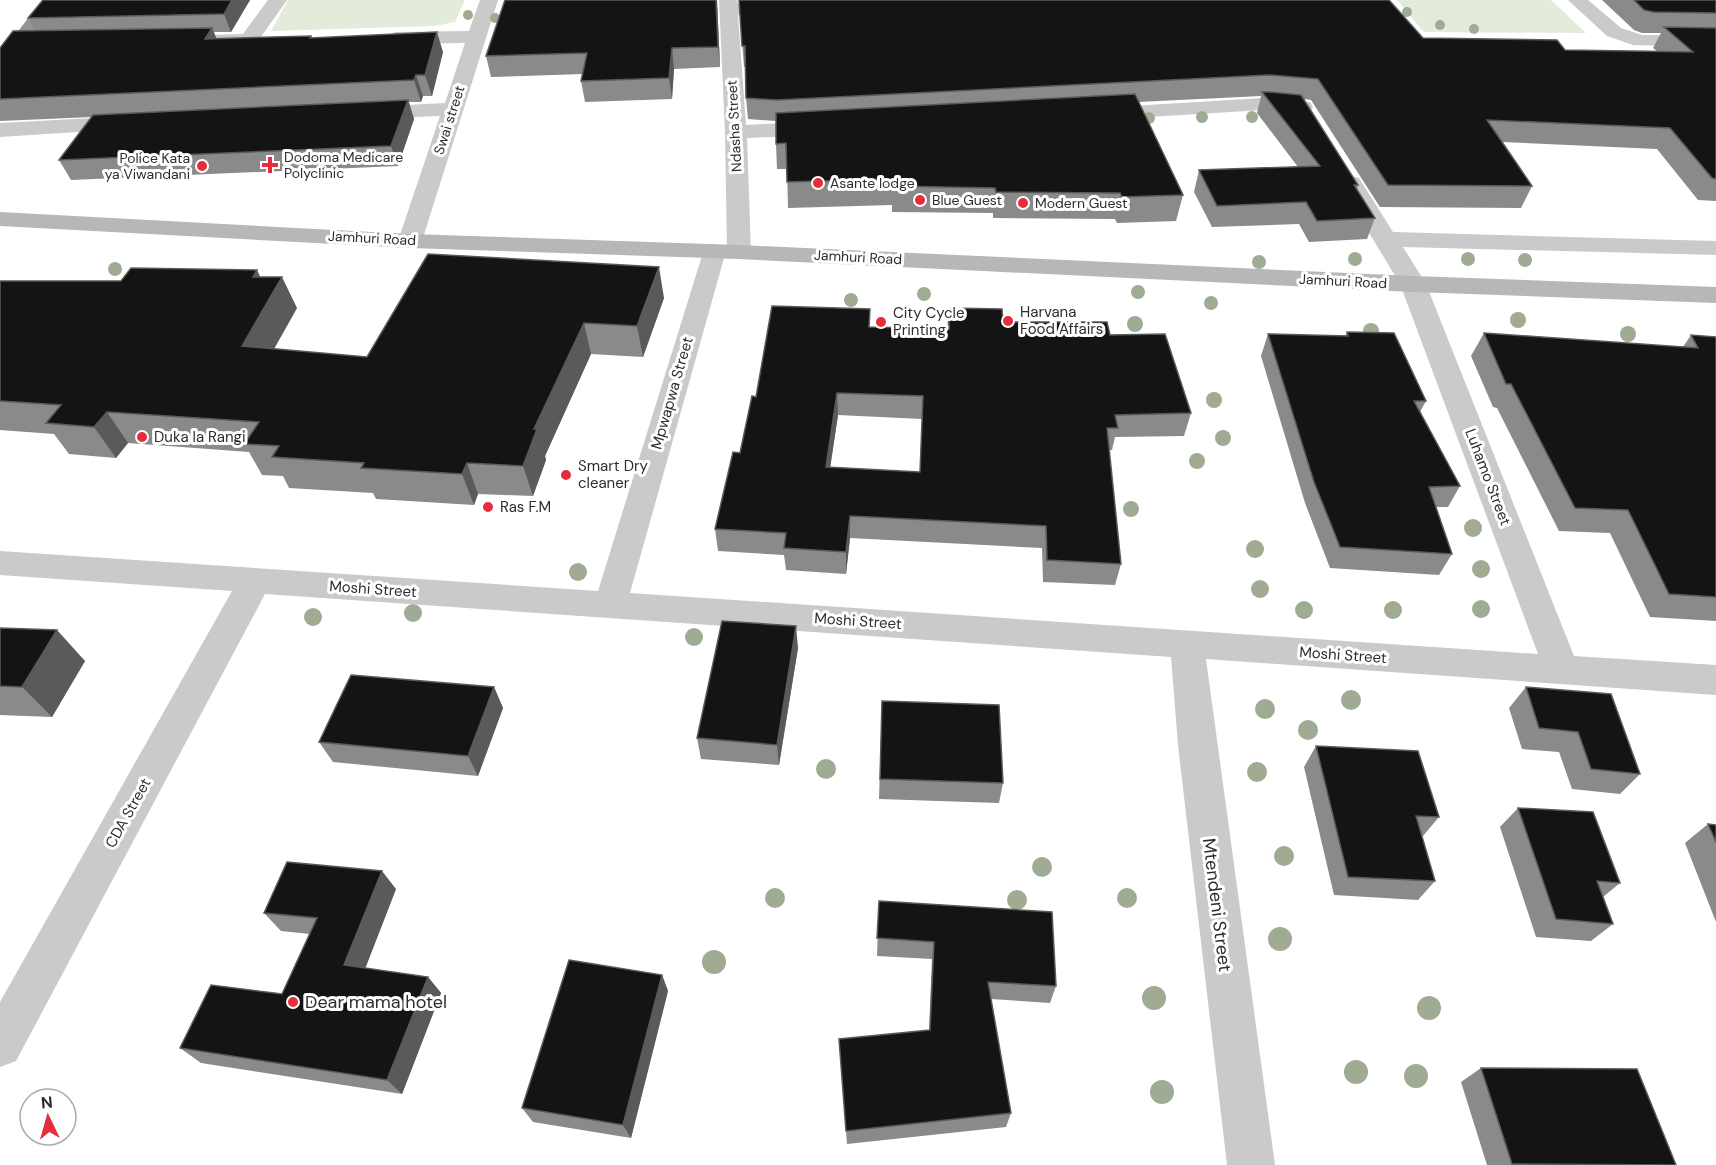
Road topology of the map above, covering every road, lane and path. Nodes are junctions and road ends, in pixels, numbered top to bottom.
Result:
1 (52, 0) edge
2 (278, 0) edge
3 (489, 0) edge
4 (1577, 0) edge
5 (728, 5) edge
6 (810, 9) edge
7 (477, 37) junction
8 (381, 38) edge
9 (249, 40) junction
10 (273, 40) edge
11 (192, 41) edge
12 (1716, 41) edge
13 (41, 43) edge
14 (18, 44) junction
15 (0, 69) edge
16 (453, 109) junction
17 (348, 114) edge
18 (1083, 115) edge
19 (150, 122) edge
20 (836, 127) edge
21 (1316, 128) edge
22 (0, 130) edge
23 (736, 132) junction
24 (1341, 168) edge
25 (0, 219) edge
26 (1386, 239) junction
27 (410, 241) junction
28 (1716, 248) edge
29 (726, 251) junction
30 (1413, 284) junction
31 (1716, 295) edge
32 (0, 563) edge
33 (255, 581) junction
34 (610, 605) junction
35 (1187, 644) junction
36 (1562, 670) junction
37 (1716, 680) edge
38 (0, 1045) edge
39 (1251, 1165) edge

1 - 14 highway
2 - 9 street
3 - 7 street, Swai street
4 - 12 street
5 - 6 street
5 - 23 street, Ndasha Street
7 - 8 street
7 - 16 street, Swai street
9 - 10 street
9 - 11 street
13 - 14 street
14 - 15 highway
16 - 17 street
16 - 27 street, Swai street
18 - 21 street
19 - 22 street
20 - 23 street
23 - 29 street, Ndasha Street
24 - 26 street, Luhamo Street
25 - 27 main road, Jamhuri Road
26 - 28 street
26 - 30 street, Luhamo Street
27 - 29 main road, Jamhuri Road
29 - 30 main road, Jamhuri Road
29 - 34 street, Mpwapwa Street
30 - 31 main road, Jamhuri Road
30 - 36 street, Luhamo Street
32 - 33 street, Moshi Street
33 - 34 street, Moshi Street
33 - 38 street, CDA Street
34 - 35 street, Moshi Street
35 - 36 street, Moshi Street
35 - 39 street, Mtendeni Street
36 - 37 street, Moshi Street

